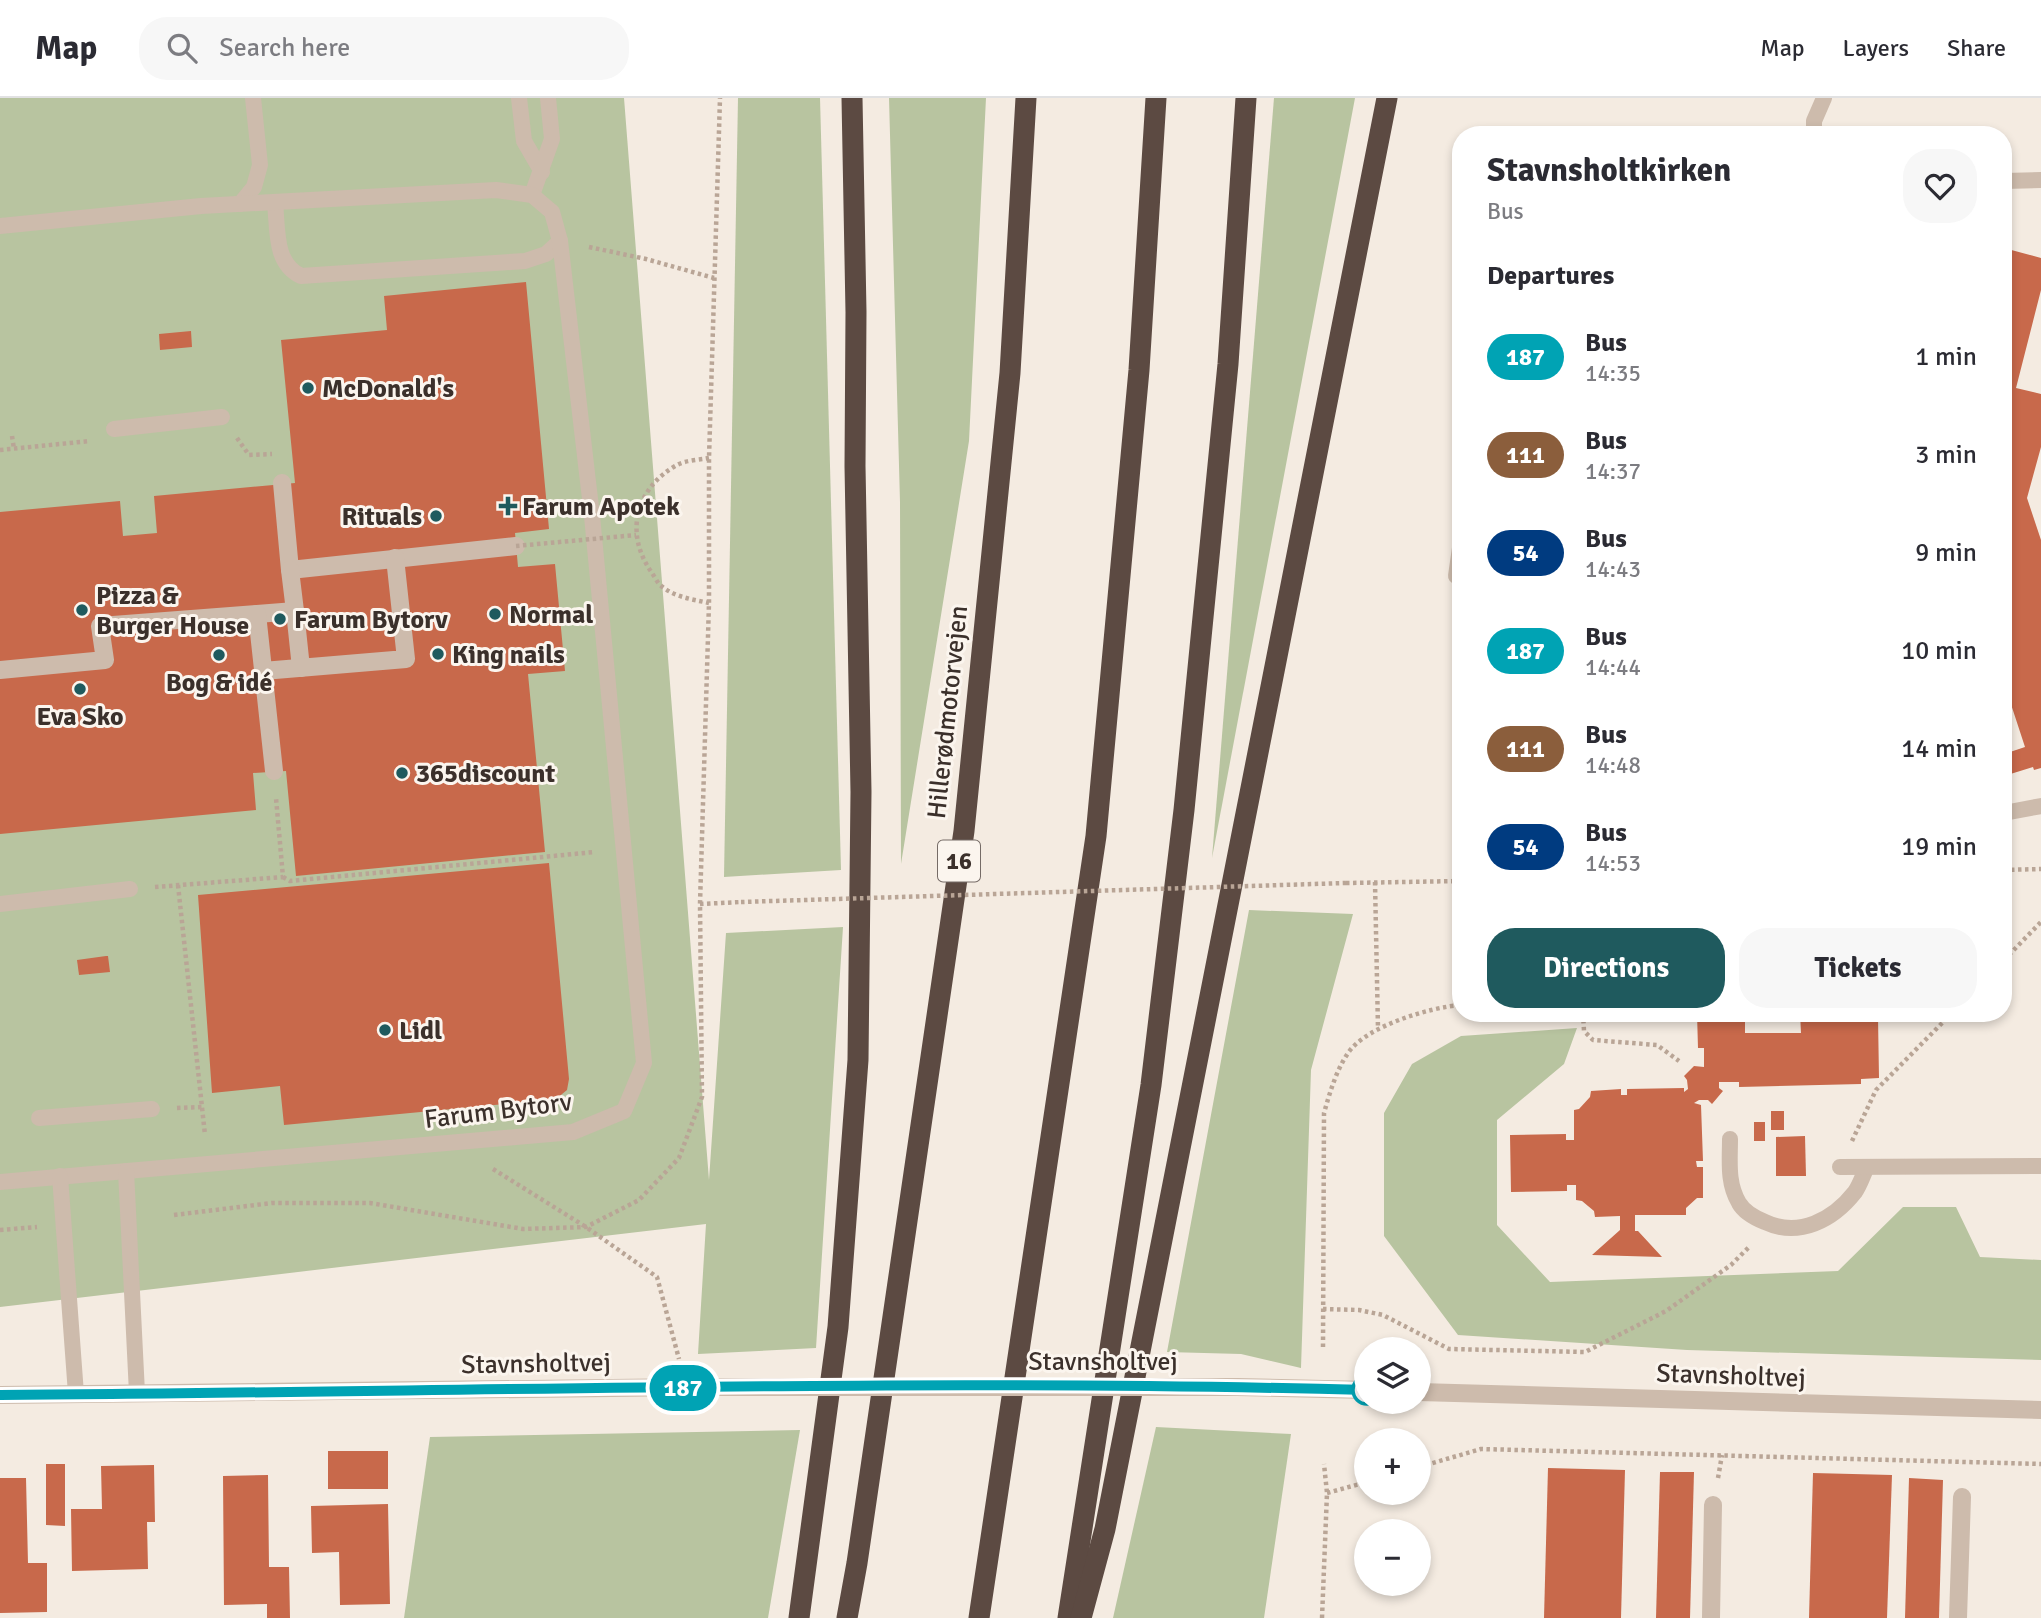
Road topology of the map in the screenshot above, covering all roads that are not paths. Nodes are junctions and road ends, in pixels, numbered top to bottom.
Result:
1 (253, 98) edge
2 (519, 98) edge
3 (548, 98) edge
4 (852, 98) edge
5 (1026, 98) edge
6 (1156, 98) edge
7 (1246, 98) edge
8 (1387, 98) edge
9 (1824, 98) edge
10 (1814, 126) edge
11 (542, 172) junction
12 (2041, 180) edge
13 (2012, 181) edge
14 (532, 195) junction
15 (275, 202) junction
16 (240, 204) junction
17 (0, 226) edge
18 (560, 241) junction
19 (222, 417) road end
20 (114, 429) road end
21 (282, 483) road end
22 (516, 546) road end
23 (395, 558) junction
24 (290, 570) junction
25 (295, 611) junction
26 (257, 614) junction
27 (301, 668) junction
28 (0, 670) edge
29 (263, 671) junction
30 (274, 771) road end
31 (2041, 806) edge
32 (2012, 811) edge
33 (130, 889) road end
34 (0, 904) edge
35 (152, 1109) dead end
36 (39, 1118) dead end
37 (1730, 1139) dead end
38 (2041, 1166) edge
39 (1840, 1167) road end
40 (1867, 1167) junction
41 (126, 1171) junction
42 (60, 1177) junction
43 (0, 1182) edge
44 (1354, 1390) edge
45 (1431, 1392) edge
46 (137, 1393) junction
47 (76, 1394) junction
48 (0, 1395) edge
49 (2041, 1410) edge
50 (1962, 1497) dead end
51 (1713, 1505) dead end
52 (799, 1618) edge
53 (847, 1618) edge
54 (979, 1618) edge
55 (1068, 1618) edge
56 (1081, 1618) edge
57 (1711, 1618) edge
58 (1958, 1618) edge

1 - 16 lane
2 - 11 lane
3 - 11 lane
4 - 52 highway
5 - 53 highway, Hillerødmotorvejen / 16
6 - 54 highway
7 - 55 highway
8 - 56 highway
9 - 10 lane
11 - 14 lane
12 - 13 lane
14 - 15 lane
14 - 18 lane, Farum Bytorv
15 - 16 lane
15 - 18 lane
16 - 17 lane
18 - 41 lane, Farum Bytorv
19 - 20 lane
21 - 24 street
22 - 23 street
23 - 24 street
23 - 27 street
24 - 25 street
25 - 26 street
25 - 27 street
26 - 28 street
26 - 29 street
27 - 29 street
29 - 30 street
31 - 32 lane
33 - 34 lane
35 - 36 lane
37 - 40 lane
38 - 40 lane
39 - 40 lane
41 - 42 lane, Farum Bytorv
41 - 46 lane
42 - 43 lane, Farum Bytorv
42 - 47 lane
44 - 46 street, Stavnsholtvej, bridge
45 - 49 street, Stavnsholtvej
46 - 47 street, Stavnsholtvej
47 - 48 street, Stavnsholtvej
50 - 58 street
51 - 57 street

